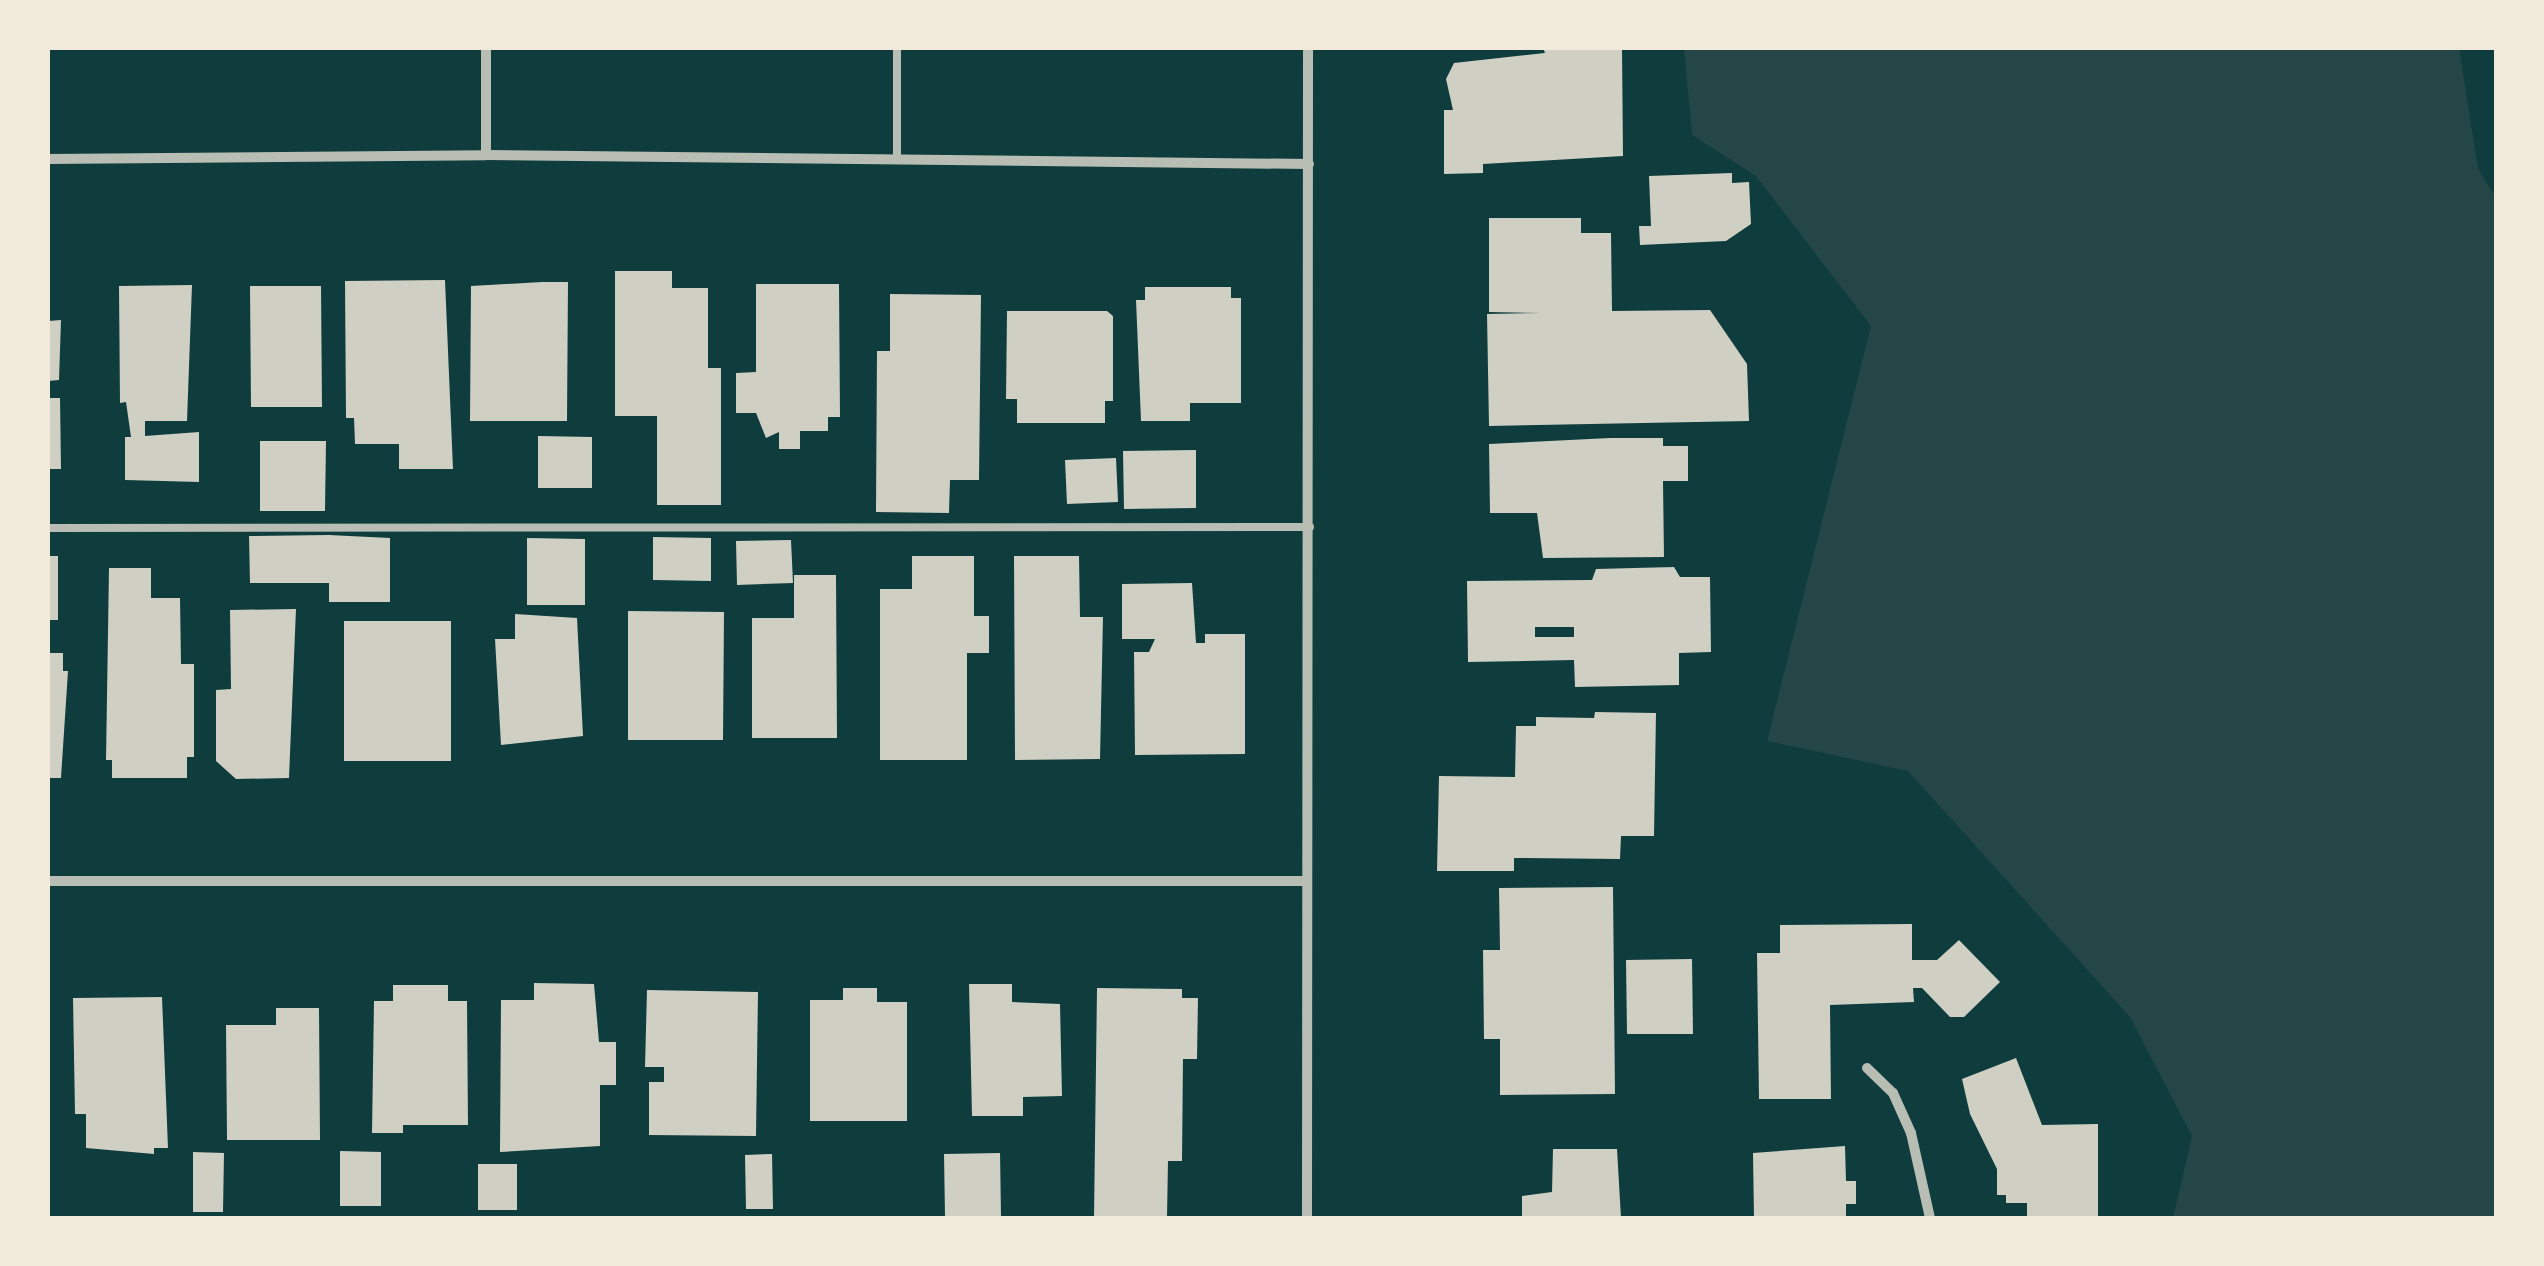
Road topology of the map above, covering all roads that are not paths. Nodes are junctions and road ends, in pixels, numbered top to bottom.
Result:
1 (486, 48) edge
2 (897, 48) edge
3 (1308, 48) edge
4 (486, 155) junction
5 (48, 159) edge
6 (898, 159) junction
7 (1309, 164) junction
8 (1310, 527) junction
9 (48, 528) edge
10 (48, 881) edge
11 (1306, 881) junction
12 (1868, 1068) dead end
13 (1307, 1218) edge
14 (1930, 1218) edge

1 - 4 street
2 - 6 lane
3 - 7 street
4 - 5 street
4 - 6 street
6 - 7 street
7 - 8 street
8 - 9 lane
8 - 11 street
10 - 11 street
11 - 13 street
12 - 14 street

